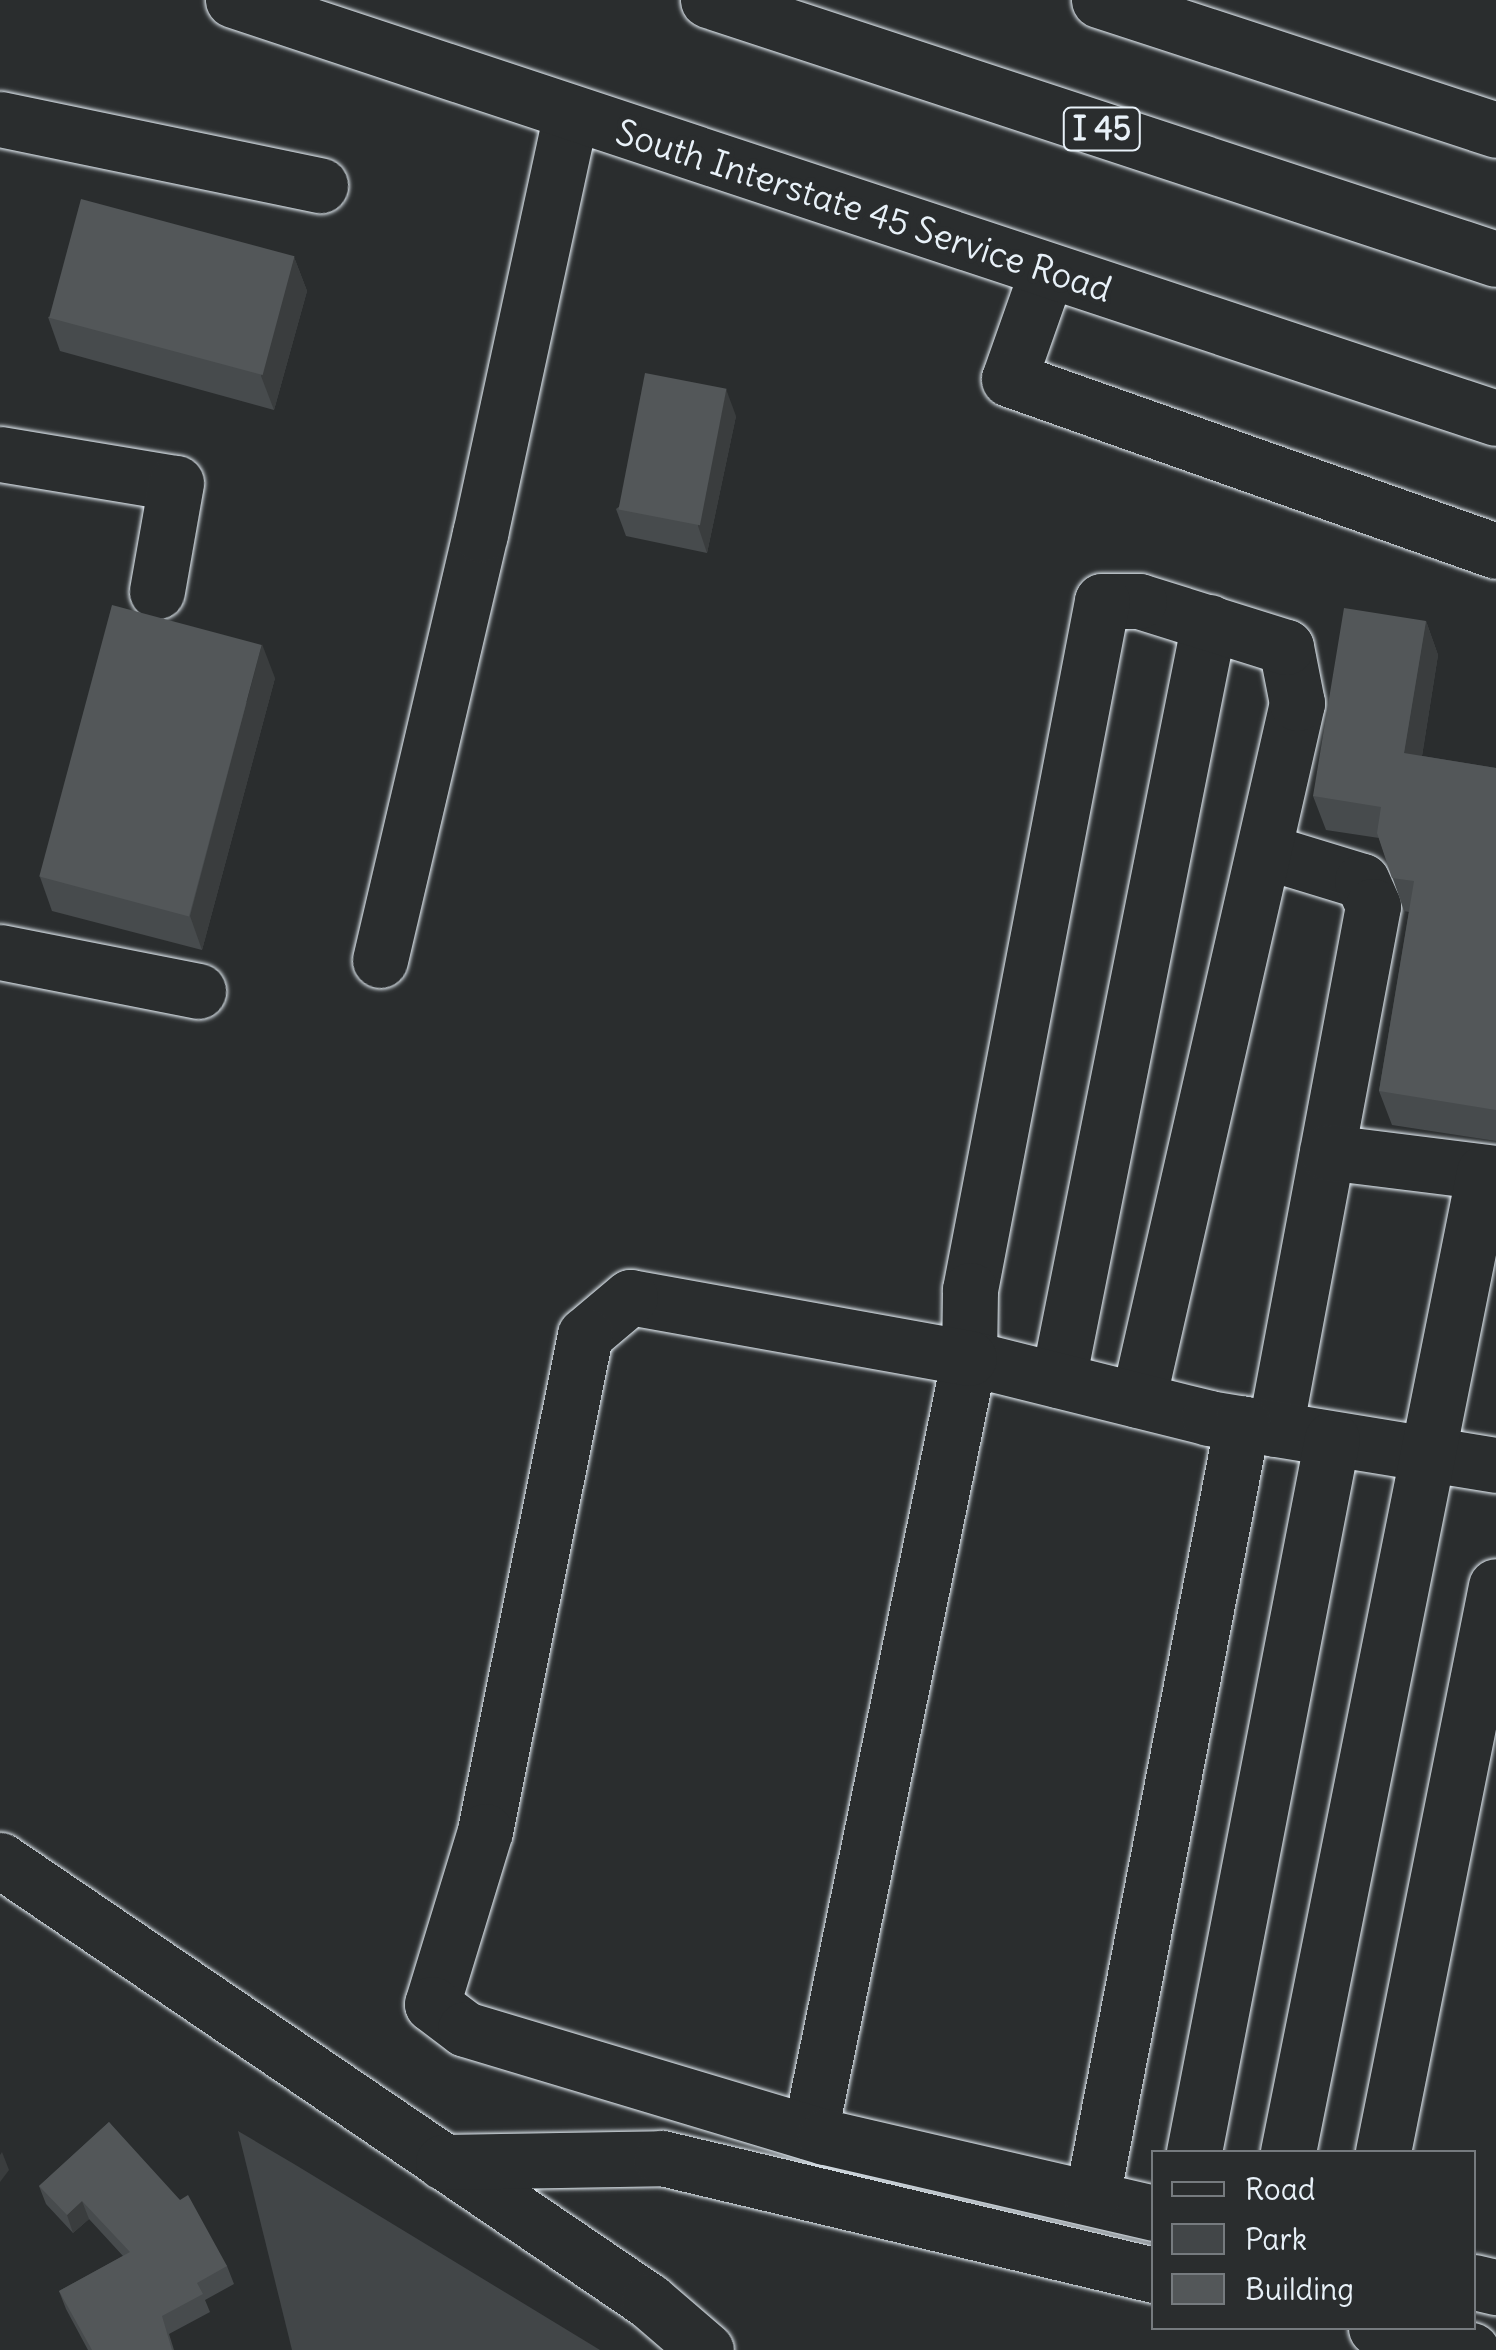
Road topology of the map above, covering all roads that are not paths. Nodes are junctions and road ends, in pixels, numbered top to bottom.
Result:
1 (233, 0) edge
2 (708, 0) edge
3 (1099, 0) edge
4 (571, 114) junction
5 (0, 119) edge
6 (1496, 130) edge
7 (320, 185) dead end
8 (1496, 259) edge
9 (1047, 271) junction
10 (1496, 418) edge
11 (0, 454) edge
12 (1496, 551) edge
13 (156, 592) dead end
14 (1209, 622) junction
15 (1264, 851) junction
16 (0, 952) edge
17 (380, 960) dead end
18 (198, 991) dead end
19 (1327, 1152) junction
20 (1490, 1173) edge
21 (969, 1358) junction
22 (1058, 1380) junction
23 (1138, 1400) junction
24 (1258, 1426) junction
25 (1332, 1439) junction
26 (1428, 1456) junction
27 (1496, 1465) edge
28 (1496, 1586) edge
29 (0, 1860) edge
30 (810, 2132) junction
31 (1194, 2150) edge
32 (1288, 2150) edge
33 (1383, 2150) edge
34 (443, 2162) junction
35 (1092, 2197) junction
36 (1151, 2212) edge
37 (1151, 2274) edge
38 (1385, 2330) edge
39 (706, 2350) edge
40 (1472, 2350) edge

1 - 4 main road, South Interstate 45 Service Road
2 - 8 main road, I 45
3 - 6 main road
4 - 9 main road, South Interstate 45 Service Road
4 - 17 main road
5 - 7 main road
9 - 10 main road, South Interstate 45 Service Road
9 - 12 main road
11 - 13 main road
14 - 15 main road
14 - 21 main road
14 - 22 main road
15 - 19 main road
15 - 23 main road
16 - 18 main road
19 - 20 main road
19 - 24 main road
20 - 26 main road
21 - 22 main road
21 - 30 main road
21 - 30 main road
22 - 23 main road
23 - 24 main road
24 - 25 main road
24 - 35 main road
25 - 26 main road
25 - 31 main road
26 - 27 main road
26 - 32 main road
28 - 33 main road
29 - 34 main road
30 - 35 main road
34 - 37 main road
34 - 39 main road
35 - 36 main road
38 - 40 main road

